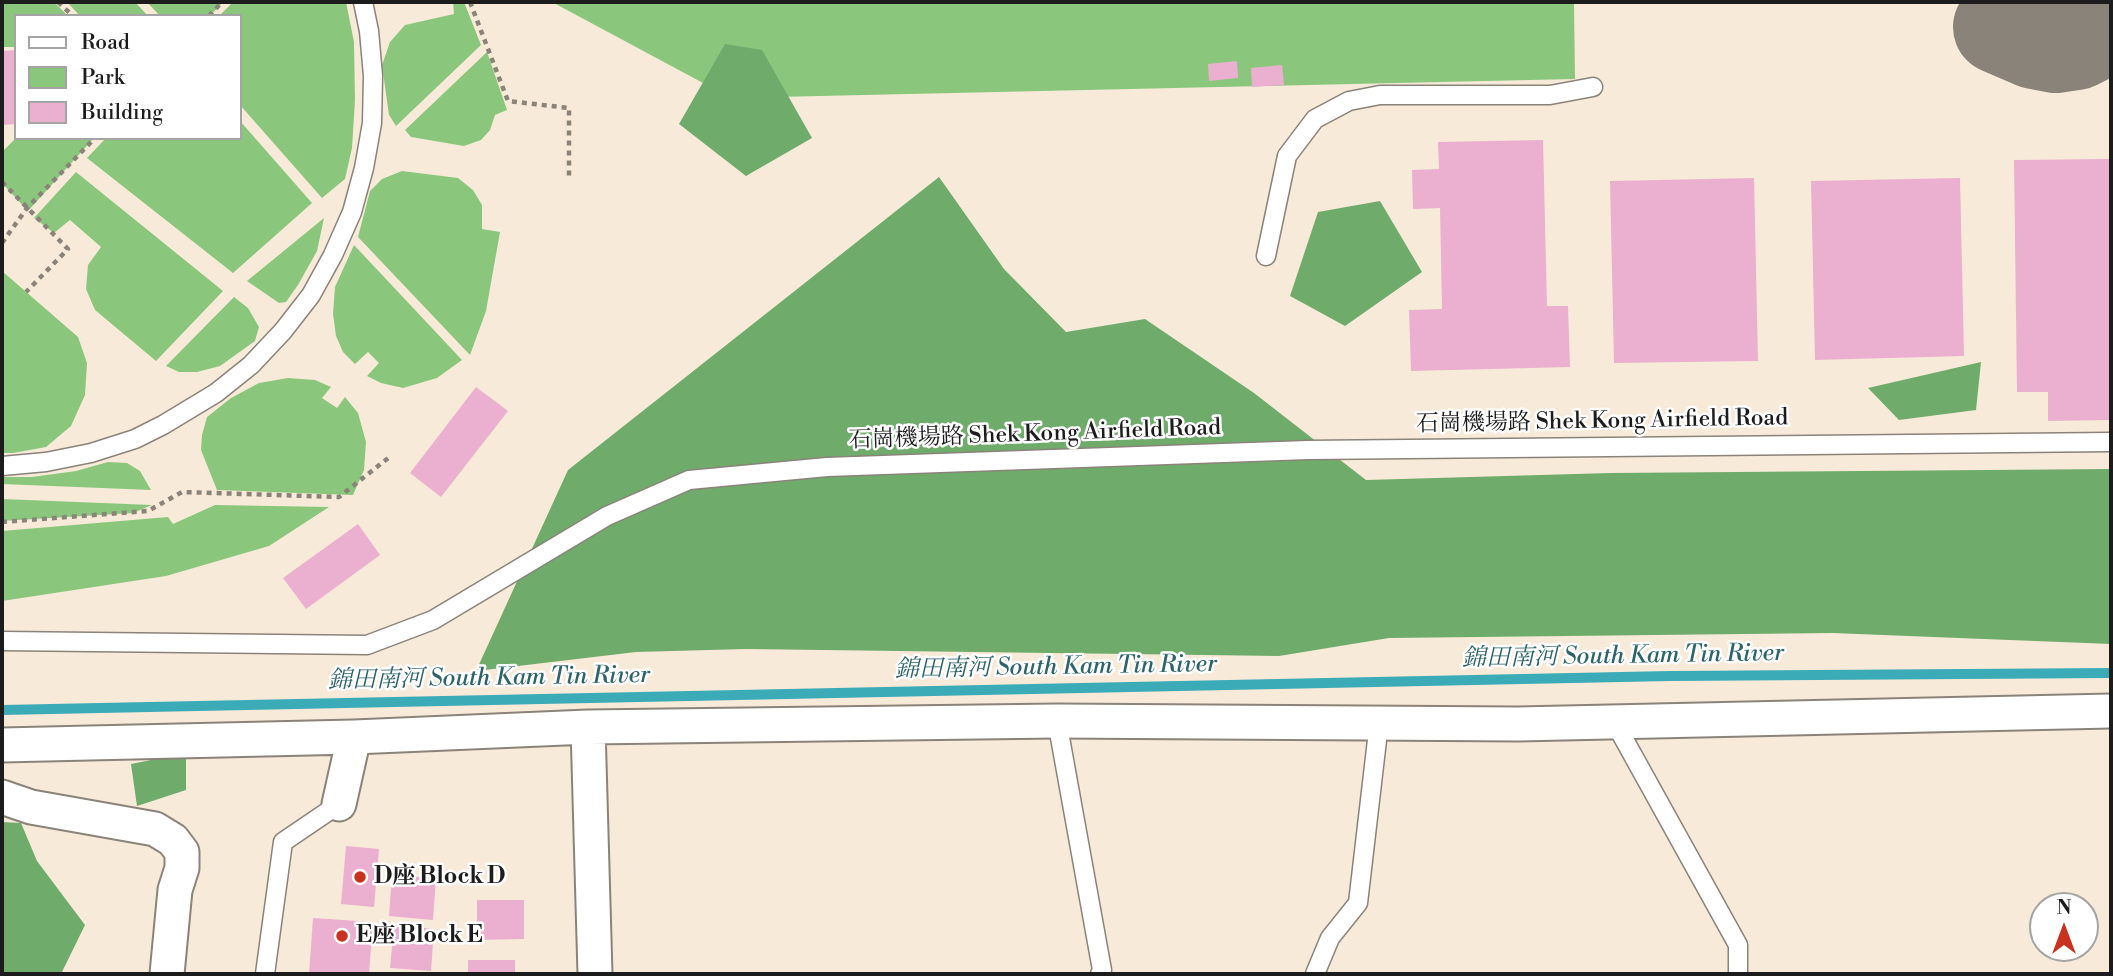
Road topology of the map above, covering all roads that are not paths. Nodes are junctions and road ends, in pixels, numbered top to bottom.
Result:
1 (363, 2) edge
2 (1593, 87) dead end
3 (1266, 256) dead end
4 (2111, 442) edge
5 (2, 466) edge
6 (2, 640) edge
7 (2111, 711) edge
8 (1057, 721) junction
9 (1379, 723) junction
10 (1615, 723) junction
11 (588, 727) junction
12 (354, 737) junction
13 (2, 745) edge
14 (2, 797) edge
15 (339, 804) joint
16 (167, 974) edge
17 (265, 974) edge
18 (595, 974) edge
19 (1100, 974) edge
20 (1315, 974) edge
21 (1738, 974) edge

1 - 5 lane
2 - 3 lane
4 - 6 lane, 石崗機場路 Shek Kong Airfield Road
7 - 10 street
8 - 9 street
8 - 11 street
8 - 19 lane
9 - 10 street
9 - 20 lane
10 - 21 lane
11 - 12 street
11 - 18 street
12 - 13 street
12 - 15 street
14 - 16 street
15 - 17 lane

